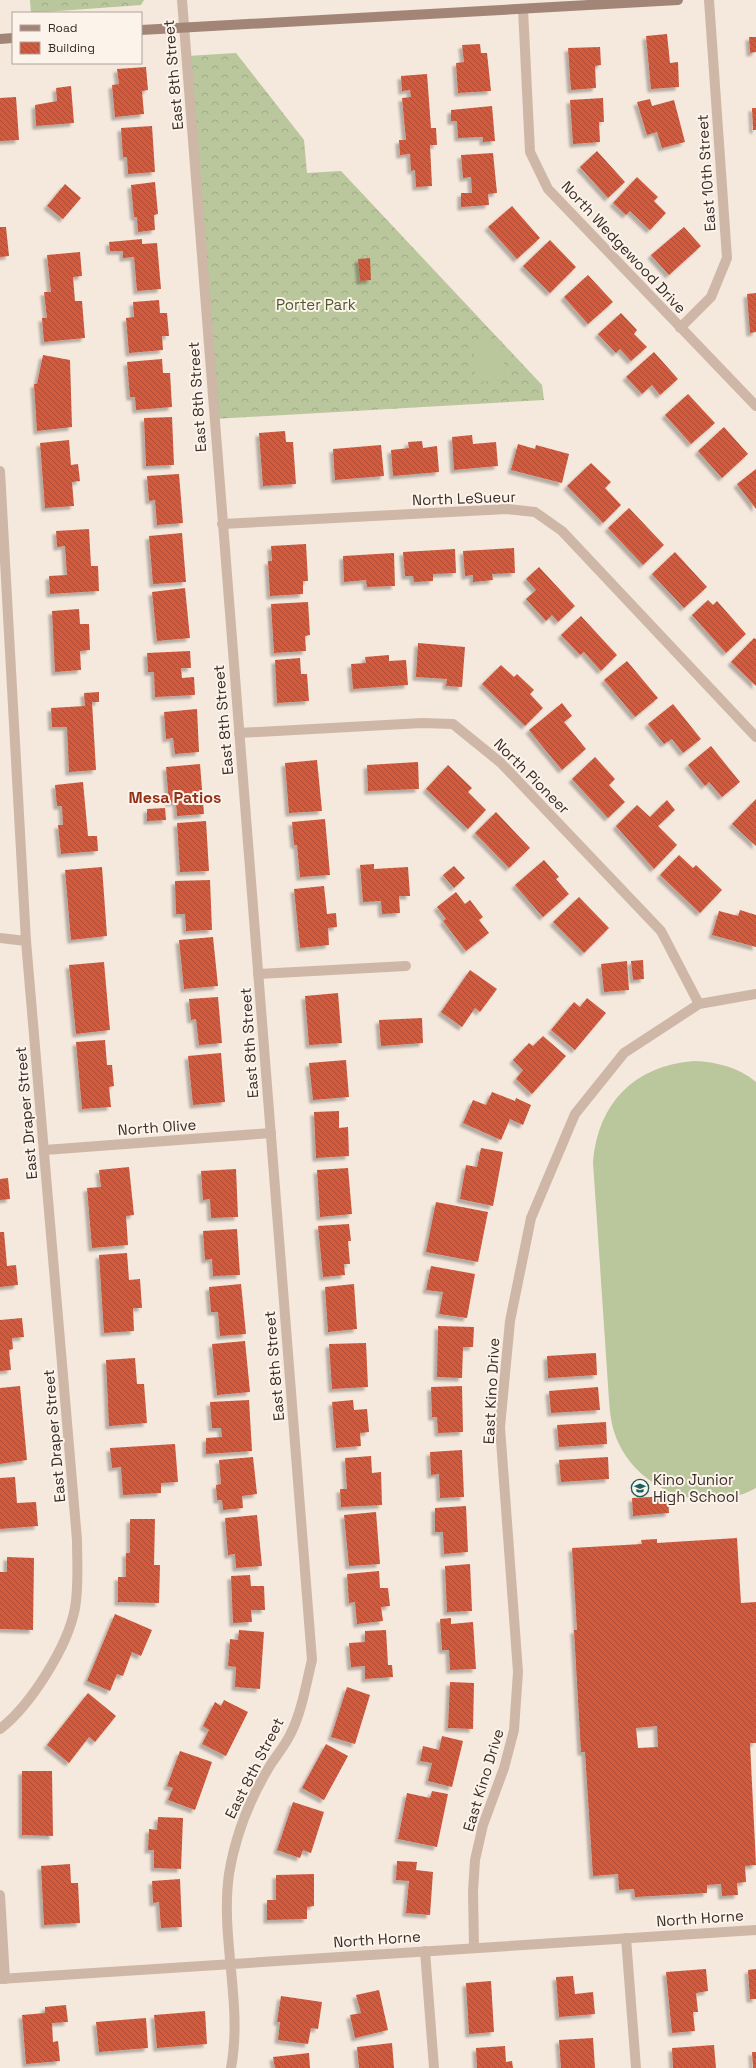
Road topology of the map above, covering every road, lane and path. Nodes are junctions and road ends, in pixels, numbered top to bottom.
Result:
1 (182, 0) edge
2 (678, 0) edge
3 (709, 0) edge
4 (523, 8) junction
5 (184, 27) junction
6 (142, 30) edge
7 (12, 38) edge
8 (0, 39) edge
9 (680, 328) junction
10 (756, 406) edge
11 (0, 471) edge
12 (222, 524) junction
13 (239, 734) junction
14 (756, 737) edge
15 (0, 938) edge
16 (26, 941) junction
17 (406, 966) dead end
18 (258, 974) junction
19 (756, 994) edge
20 (699, 1004) junction
21 (271, 1133) junction
22 (45, 1150) junction
23 (0, 1729) edge
24 (0, 1895) edge
25 (756, 1930) edge
26 (626, 1938) junction
27 (474, 1948) junction
28 (425, 1951) junction
29 (230, 1964) junction
30 (2, 1979) edge
31 (231, 2068) edge
32 (434, 2068) edge
33 (636, 2068) edge

1 - 5 street, East 8th Street
2 - 4 main road
3 - 9 street, East 10th Street
4 - 5 main road
4 - 9 street, North Wedgewood Drive
5 - 6 main road
5 - 12 street, East 8th Street
7 - 8 main road
9 - 10 street, North Wedgewood Drive
11 - 16 street, East Draper Street
12 - 13 street, East 8th Street
12 - 14 street, North LeSueur
13 - 18 street, East 8th Street
13 - 20 street, North Pioneer
15 - 16 street
16 - 22 street, East Draper Street
17 - 18 street
18 - 21 street, East 8th Street
19 - 20 street, East Kino Drive
20 - 27 street, East Kino Drive
21 - 22 street, North Olive
21 - 29 street, East 8th Street
22 - 23 street, East Draper Street
24 - 30 street
25 - 26 street, North Horne
26 - 27 street, North Horne
26 - 33 street
27 - 28 street, North Horne
28 - 29 street, North Horne
28 - 32 street
29 - 30 street, North Horne
29 - 31 street, East 8th Street

